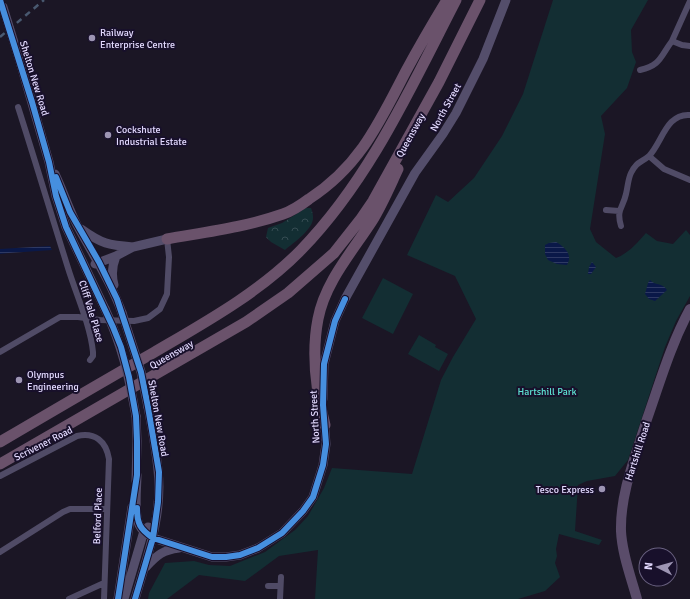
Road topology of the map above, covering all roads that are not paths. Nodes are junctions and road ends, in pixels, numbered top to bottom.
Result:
1 (447, 0) edge
2 (456, 0) edge
3 (480, 0) edge
4 (506, 0) edge
5 (690, 1) edge
6 (1, 3) edge
7 (672, 41) junction
8 (690, 46) edge
9 (640, 70) dead end
10 (439, 82) junction
11 (18, 107) dead end
12 (690, 115) edge
13 (648, 156) junction
14 (49, 162) junction
15 (690, 180) edge
16 (606, 210) dead end
17 (619, 211) junction
18 (622, 226) dead end
19 (78, 227) junction
20 (168, 239) junction
21 (133, 247) junction
22 (116, 256) junction
23 (99, 262) junction
24 (86, 268) junction
25 (117, 299) junction
26 (690, 309) edge
27 (86, 318) junction
28 (0, 352) edge
29 (90, 360) dead end
30 (325, 425) junction
31 (96, 438) joint
32 (0, 442) edge
33 (0, 464) edge
34 (137, 475) junction
35 (0, 476) edge
36 (107, 509) junction
37 (155, 527) junction
38 (144, 531) junction
39 (153, 538) junction
40 (182, 548) junction
41 (0, 552) edge
42 (144, 569) junction
43 (281, 577) dead end
44 (104, 583) junction
45 (268, 586) dead end
46 (280, 586) junction
47 (69, 599) edge
48 (104, 599) edge
49 (118, 599) edge
50 (124, 599) edge
51 (135, 599) edge
52 (280, 599) edge
53 (637, 599) edge

1 - 20 highway
2 - 32 highway, Queensway
3 - 10 highway, Queensway
4 - 30 main road, North Street
5 - 7 street
6 - 14 main road, Shelton New Road, bridge
7 - 8 street
7 - 9 street
10 - 30 highway
10 - 33 highway, Queensway
11 - 27 street, Cliff Vale Place
12 - 13 street
13 - 15 street
13 - 17 street
14 - 19 main road, Shelton New Road
14 - 24 main road, Shelton New Road
16 - 17 street
17 - 18 street
19 - 21 main road
19 - 23 main road, Shelton New Road
20 - 21 main road
20 - 27 street
21 - 22 main road
22 - 23 main road
22 - 25 main road
23 - 24 main road
23 - 25 main road, Shelton New Road
24 - 34 main road, Shelton New Road, bridge
25 - 37 main road, Shelton New Road, bridge
26 - 53 main road, Hartshill Road
27 - 28 street
27 - 29 street, Cliff Vale Place
30 - 40 main road, North Street
31 - 35 street, Scrivener Road
31 - 36 street, Belford Place
34 - 38 main road
34 - 49 main road, Shelton New Road
36 - 41 street
36 - 44 street, Belford Place
37 - 38 main road
37 - 39 main road, Shelton New Road
38 - 39 main road, North Street
38 - 50 main road
39 - 40 main road, North Street
39 - 42 main road, Shelton New Road
40 - 42 main road
42 - 51 main road, Shelton New Road
43 - 46 street
44 - 47 street
44 - 48 street, Belford Place
45 - 46 street
46 - 52 street

